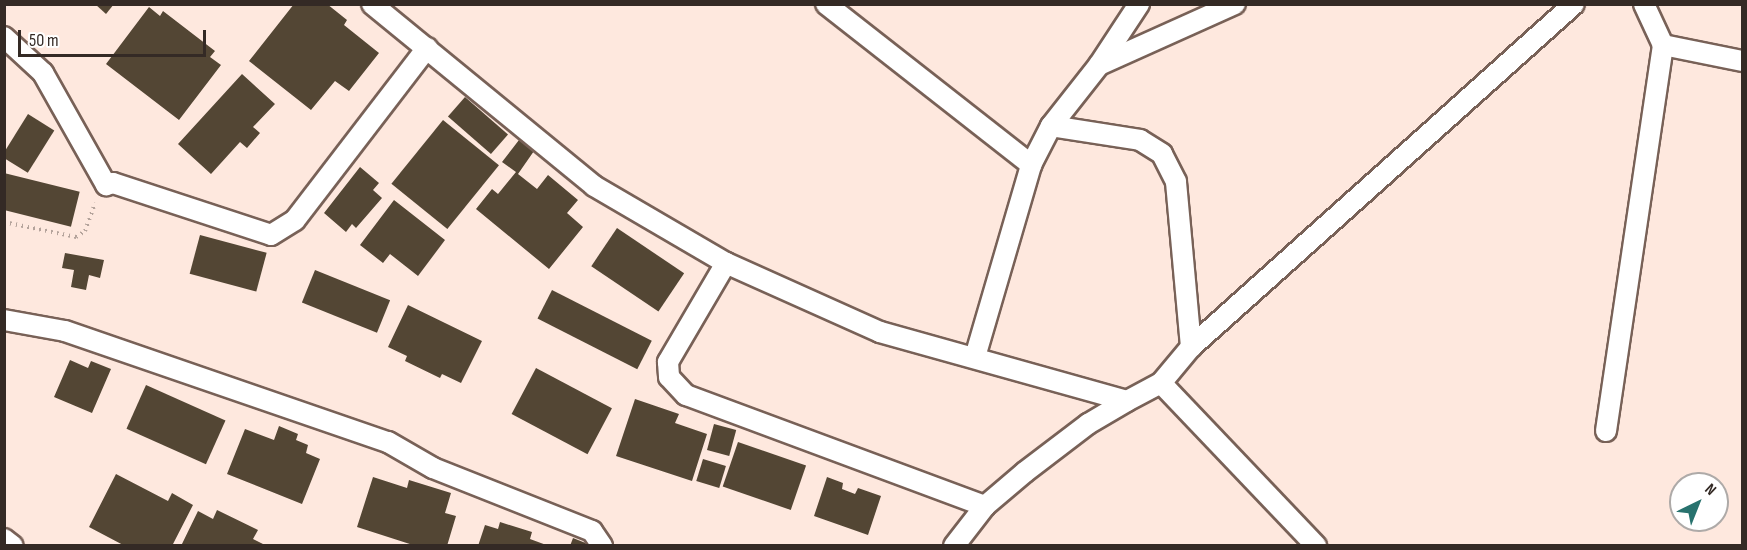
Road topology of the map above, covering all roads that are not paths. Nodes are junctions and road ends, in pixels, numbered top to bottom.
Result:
1 (372, 4) edge
2 (826, 4) edge
3 (1139, 4) edge
4 (1235, 4) edge
5 (1574, 4) edge
6 (1644, 4) edge
7 (4, 37) edge
8 (1663, 45) junction
9 (427, 48) junction
10 (1743, 61) edge
11 (1099, 65) junction
12 (1051, 126) junction
13 (1031, 165) junction
14 (726, 263) junction
15 (4, 320) edge
16 (1191, 347) junction
17 (975, 357) junction
18 (1161, 383) junction
19 (1126, 401) junction
20 (1606, 431) dead end
21 (985, 506) junction
22 (4, 539) edge
23 (13, 546) edge
24 (602, 546) edge
25 (954, 546) edge
26 (1316, 546) edge

1 - 9 street
2 - 13 street
3 - 11 street
4 - 11 street
5 - 16 street
6 - 8 street
7 - 9 street
8 - 10 street
8 - 20 street
9 - 14 street
11 - 12 street
12 - 13 street
12 - 16 street
13 - 17 street
14 - 17 street
14 - 21 street
15 - 24 street
16 - 18 street
17 - 19 street
18 - 19 street
18 - 26 street
19 - 21 street
21 - 25 street
22 - 23 street

